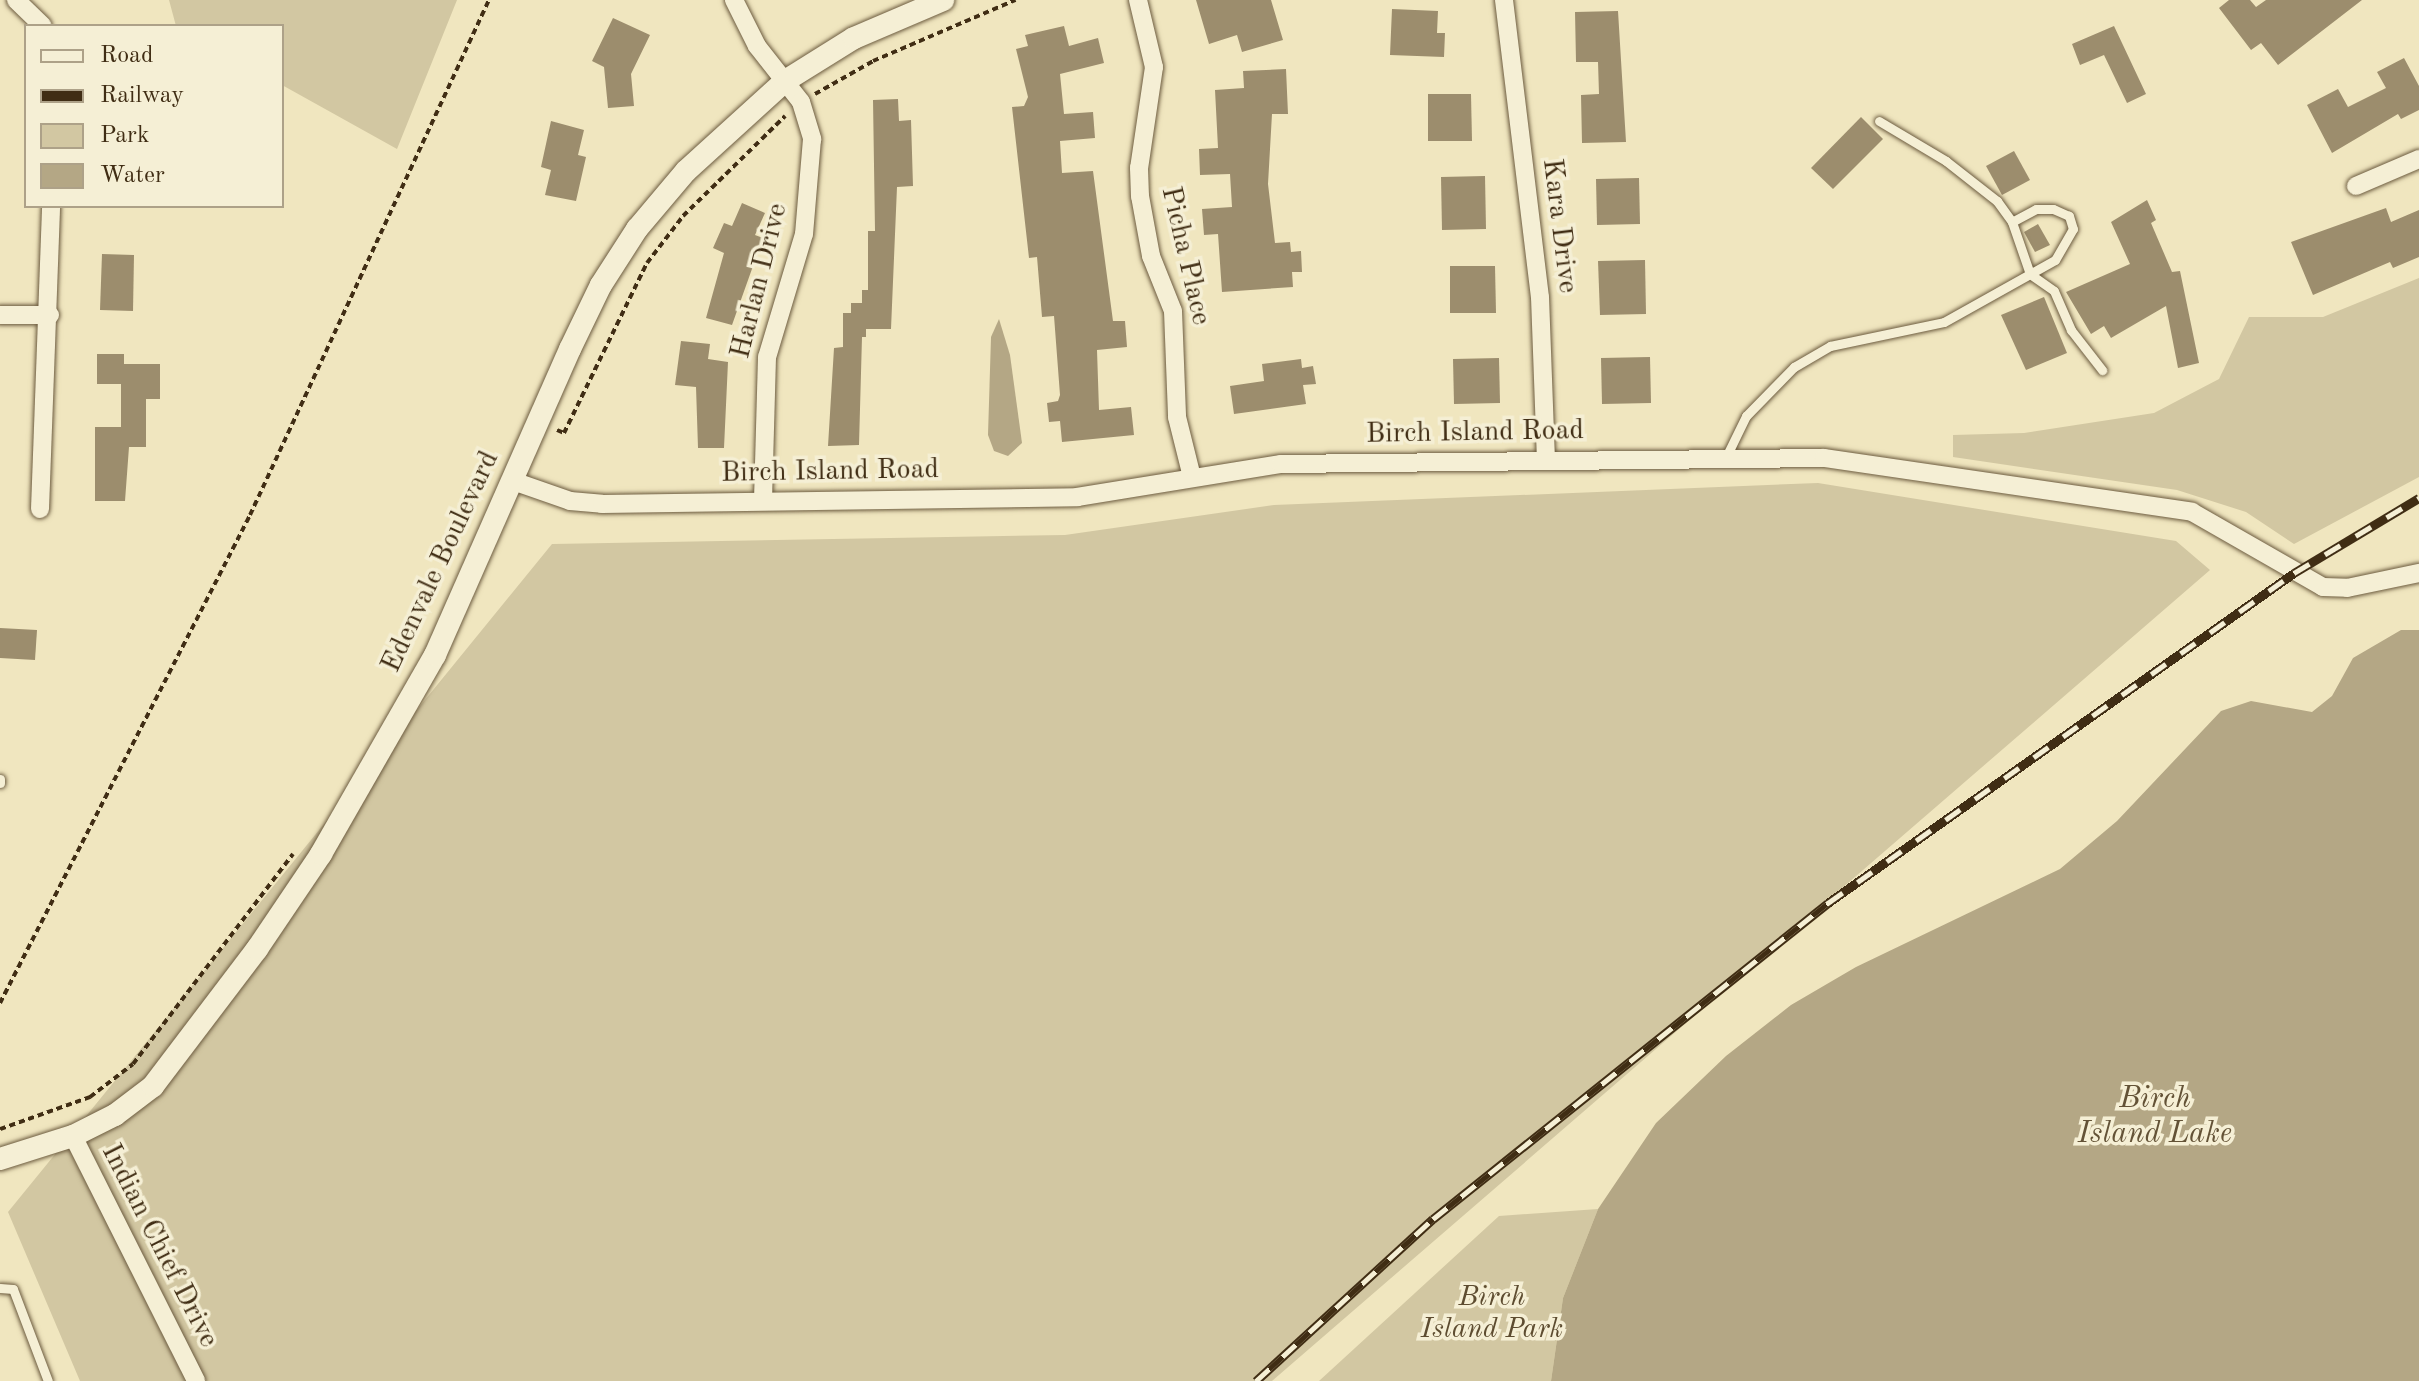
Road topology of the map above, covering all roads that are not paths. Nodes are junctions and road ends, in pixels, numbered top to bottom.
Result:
1 (16, 0) edge
2 (734, 0) edge
3 (943, 0) edge
4 (1138, 0) edge
5 (1504, 0) edge
6 (41, 24) edge
7 (785, 81) junction
8 (1879, 121) dead end
9 (2419, 159) edge
10 (2356, 186) dead end
11 (51, 208) edge
12 (2012, 222) junction
13 (2030, 274) junction
14 (0, 315) edge
15 (50, 315) junction
16 (2102, 370) dead end
17 (1725, 459) junction
18 (1546, 460) junction
19 (1192, 477) junction
20 (513, 481) junction
21 (763, 501) junction
22 (40, 509) dead end
23 (2419, 573) edge
24 (73, 1136) junction
25 (0, 1159) edge
26 (0, 1288) edge
27 (48, 1381) edge
28 (196, 1381) edge

1 - 6 street
2 - 7 street, Harlan Drive
3 - 7 street, Edenvale Boulevard
4 - 19 street, Picha Place
5 - 18 street, Kara Drive
7 - 20 street, Edenvale Boulevard
7 - 21 street, Harlan Drive
8 - 12 lane
9 - 10 street
11 - 15 street
12 - 13 lane
12 - 13 lane
13 - 16 lane
13 - 17 lane
14 - 15 street
15 - 22 street
17 - 18 street, Birch Island Road
17 - 23 street, Birch Island Road
18 - 19 street, Birch Island Road
19 - 21 street, Birch Island Road
20 - 21 street, Birch Island Road
20 - 24 street, Edenvale Boulevard
24 - 25 street, Edenvale Boulevard
24 - 28 street, Indian Chief Drive
26 - 27 lane

